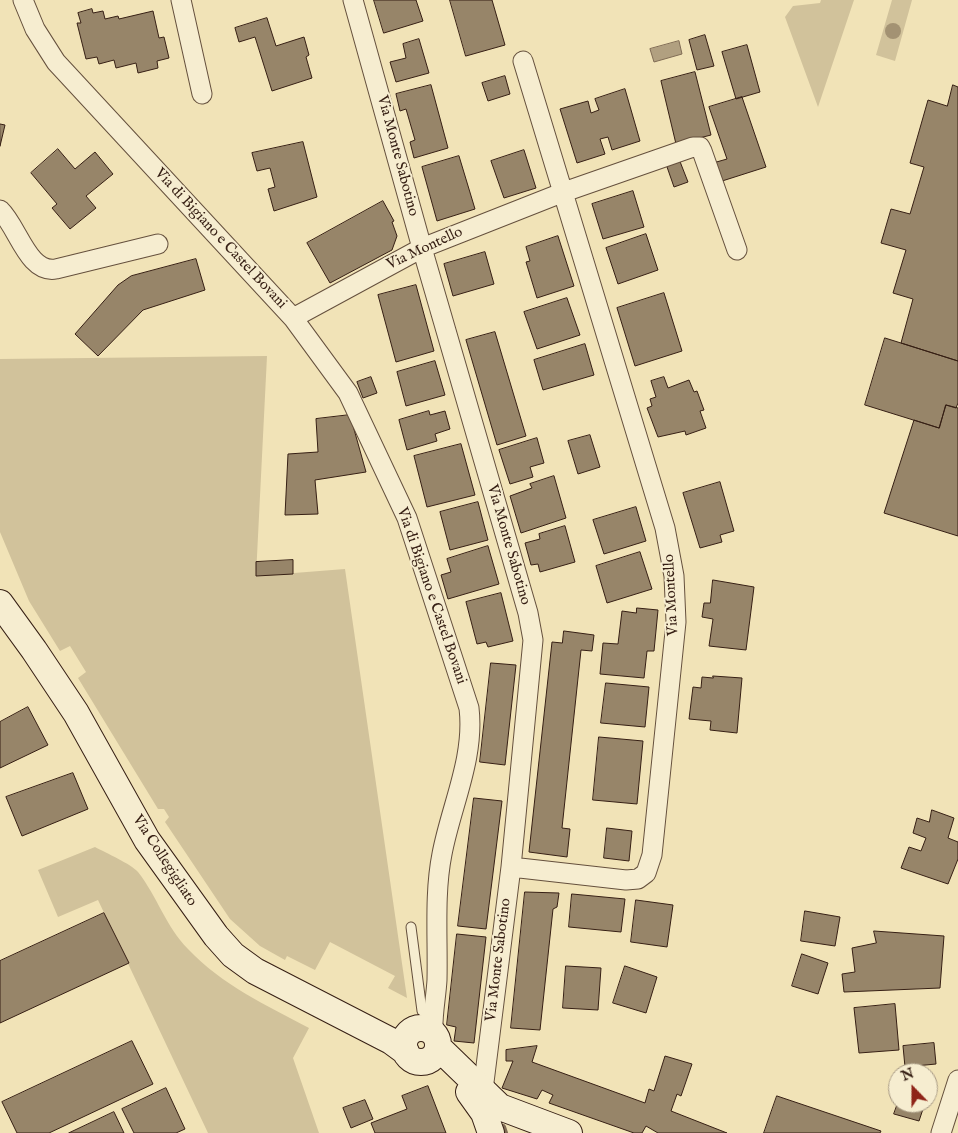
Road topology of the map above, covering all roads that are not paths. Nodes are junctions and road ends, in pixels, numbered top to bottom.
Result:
1 (23, 0) edge
2 (181, 0) edge
3 (353, 0) edge
4 (523, 61) dead end
5 (202, 94) dead end
6 (564, 192) junction
7 (0, 210) edge
8 (158, 244) dead end
9 (422, 248) junction
10 (737, 250) dead end
11 (293, 318) junction
12 (2, 608) edge
13 (511, 867) junction
14 (411, 927) dead end
15 (420, 1040) junction
16 (958, 1080) edge
17 (482, 1099) junction
18 (491, 1133) edge
19 (570, 1133) edge
20 (941, 1133) edge

1 - 11 street, Via di Bigiano e Castel Bovani
2 - 5 street
3 - 9 street, Via Monte Sabotino
4 - 6 street, Via Montello
6 - 9 street, Via Montello
6 - 10 street, Via Montello
6 - 13 street, Via Montello
7 - 8 street
9 - 11 street, Via Montello
9 - 13 street, Via Monte Sabotino
11 - 15 street, Via di Bigiano e Castel Bovani
12 - 15 main road, Via Collegigliato
13 - 17 street, Via Monte Sabotino
14 - 15 lane
15 - 17 main road, Via Collegigliato
16 - 20 street
17 - 18 main road
17 - 19 main road

